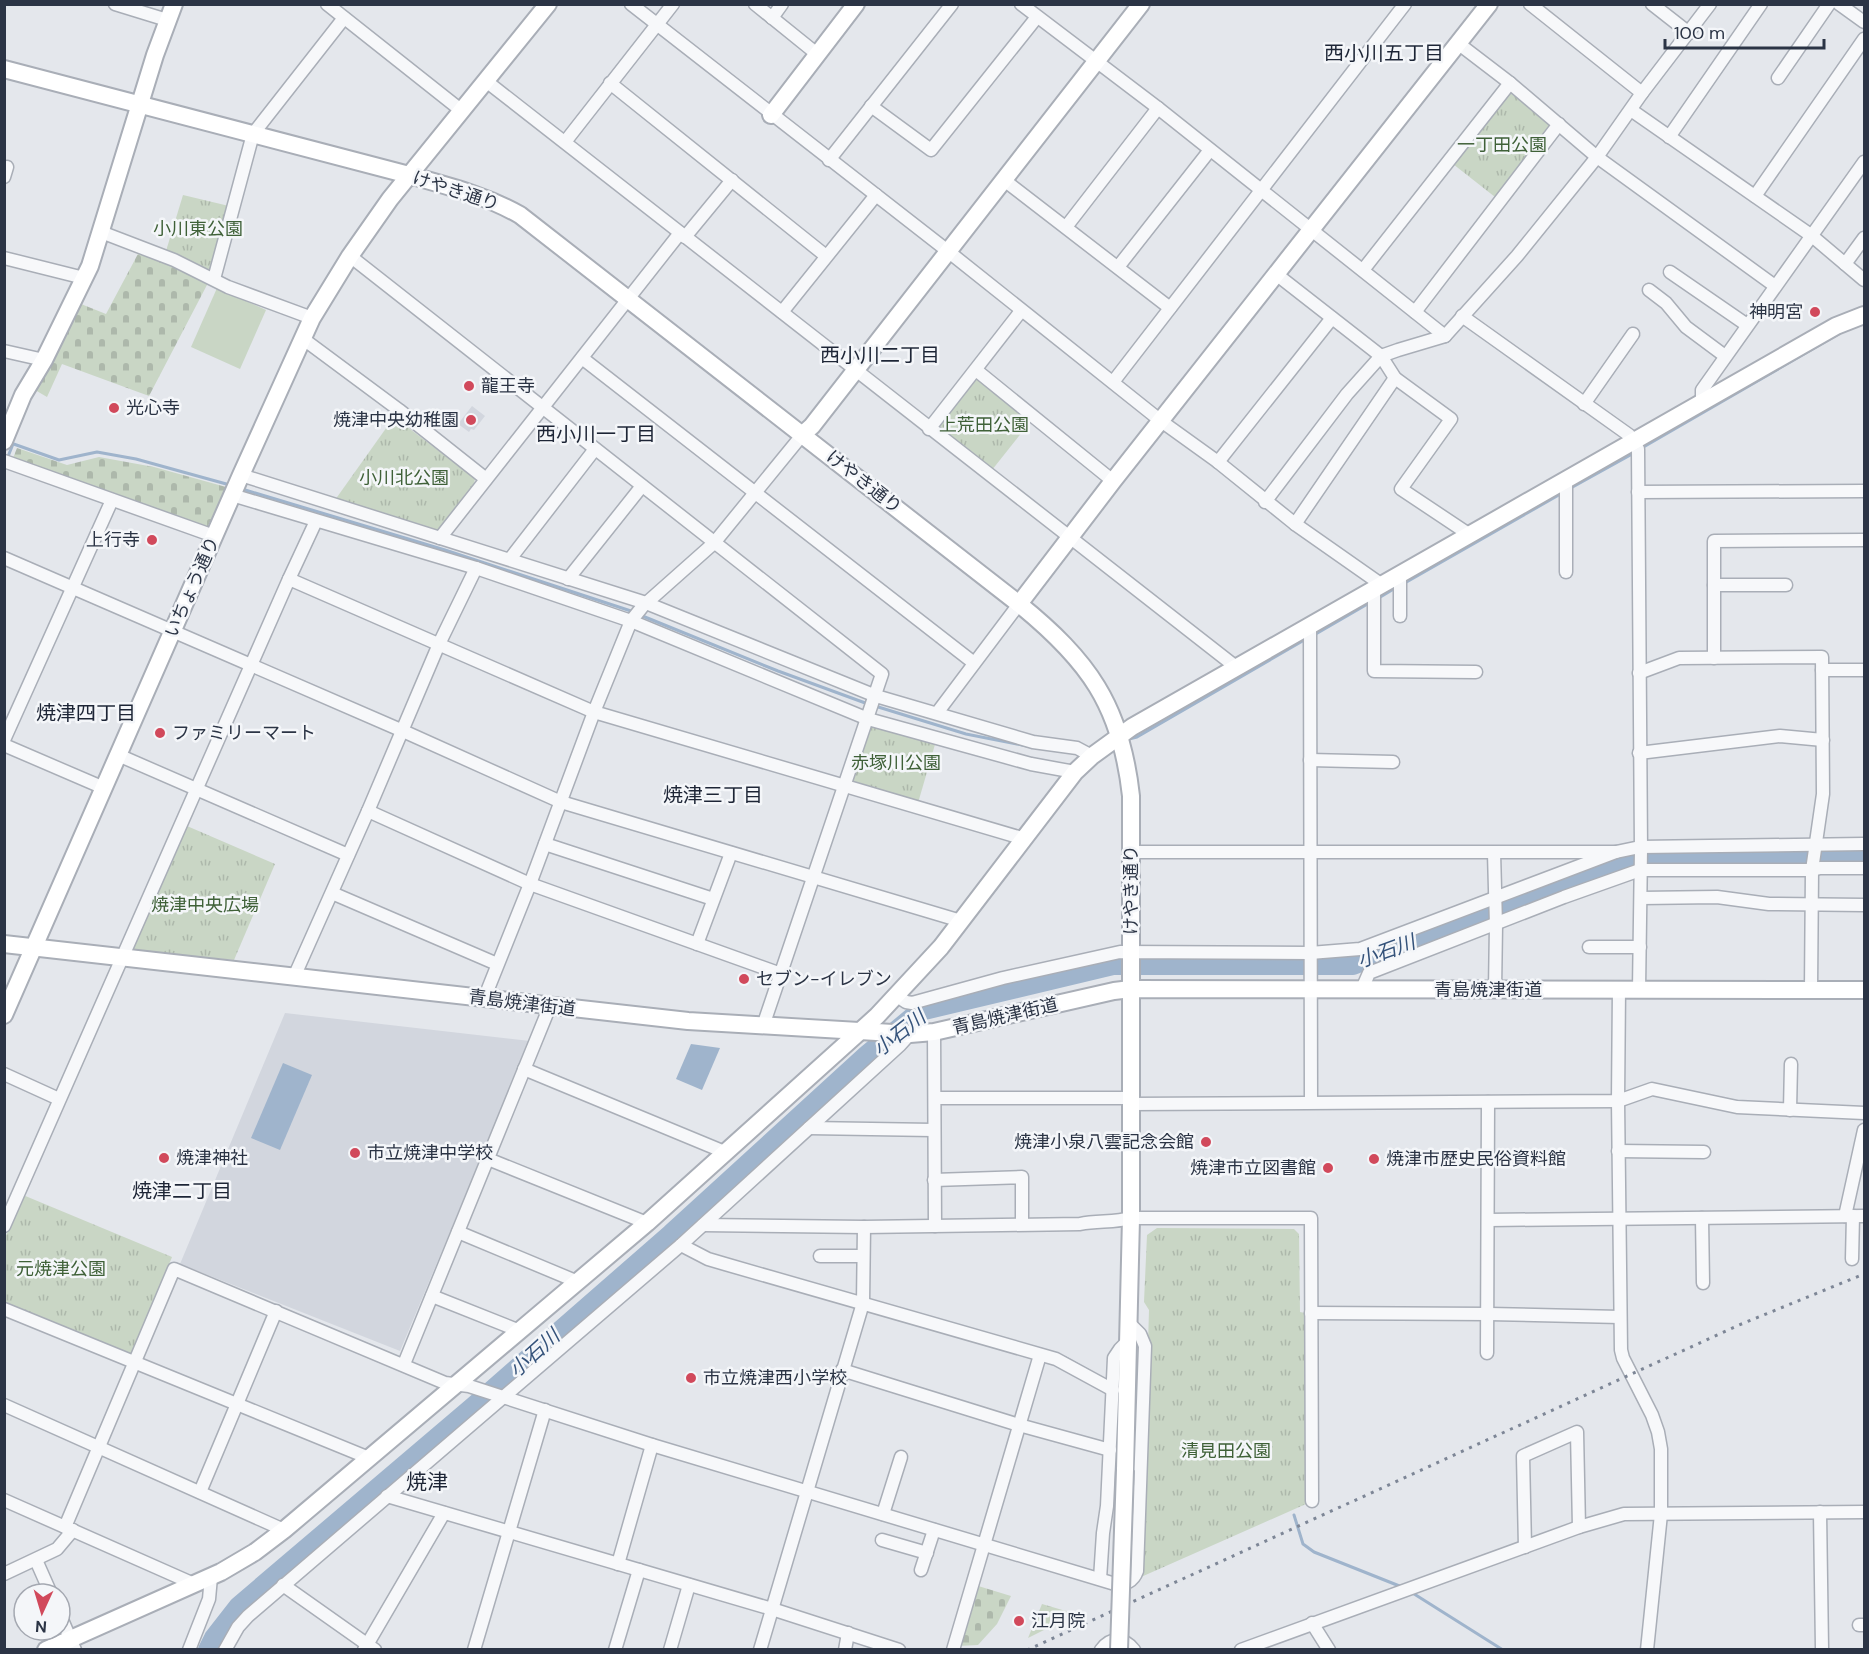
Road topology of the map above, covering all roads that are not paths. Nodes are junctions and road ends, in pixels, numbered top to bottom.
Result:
1 (115, 4) edge
2 (327, 4) edge
3 (548, 4) edge
4 (631, 4) edge
5 (673, 4) edge
6 (755, 4) edge
7 (782, 4) edge
8 (856, 4) edge
9 (952, 4) edge
10 (1021, 4) edge
11 (1141, 4) edge
12 (1405, 4) edge
13 (1489, 4) edge
14 (1530, 4) edge
15 (1652, 4) edge
16 (1710, 4) edge
17 (1761, 4) edge
18 (1829, 4) edge
19 (1839, 4) edge
20 (171, 12) edge
21 (1037, 17) junction
22 (344, 18) junction
23 (772, 18) junction
24 (1864, 22) edge
25 (657, 24) junction
26 (1689, 33) junction
27 (1864, 39) edge
28 (1459, 44) junction
29 (817, 54) junction
30 (1097, 62) junction
31 (4, 69) edge
32 (1778, 78) dead end
33 (486, 81) junction
34 (610, 83) junction
35 (1510, 83) junction
36 (1642, 93) junction
37 (139, 105) junction
38 (871, 106) junction
39 (1158, 108) junction
40 (1631, 110) junction
41 (462, 111) junction
42 (771, 115) junction
43 (1559, 124) junction
44 (253, 134) junction
45 (1669, 136) junction
46 (565, 142) junction
47 (1210, 150) junction
48 (1597, 157) junction
49 (828, 160) junction
50 (1864, 162) edge
51 (409, 175) junction
52 (732, 180) junction
53 (1004, 180) junction
54 (1261, 191) junction
55 (876, 195) junction
56 (1755, 196) junction
57 (1066, 227) junction
58 (1312, 230) junction
59 (101, 232) junction
60 (682, 235) junction
61 (1812, 236) junction
62 (1864, 238) edge
63 (949, 252) junction
64 (350, 256) junction
65 (826, 256) junction
66 (4, 258) edge
67 (1845, 264) junction
68 (1118, 267) junction
69 (1363, 270) junction
70 (1670, 272) dead end
71 (1276, 274) junction
72 (84, 278) junction
73 (214, 279) junction
74 (1864, 280) edge
75 (1775, 286) junction
76 (1649, 290) dead end
77 (629, 298) junction
78 (1170, 308) junction
79 (1021, 311) junction
80 (782, 312) junction
81 (1415, 312) junction
82 (1864, 315) edge
83 (1462, 316) junction
84 (312, 318) junction
85 (1332, 318) junction
86 (1747, 325) junction
87 (1633, 334) dead end
88 (1445, 336) junction
89 (302, 338) junction
90 (4, 351) edge
91 (1382, 356) junction
92 (1725, 356) junction
93 (582, 358) junction
94 (44, 360) junction
95 (855, 370) junction
96 (976, 370) junction
97 (1395, 378) junction
98 (1113, 382) junction
99 (1702, 403) junction
100 (1584, 404) junction
101 (543, 407) junction
102 (1161, 421) junction
103 (928, 429) junction
104 (803, 434) junction
105 (6, 436) edge
106 (1634, 441) junction
107 (595, 449) junction
108 (4, 460) edge
109 (1218, 462) junction
110 (486, 479) junction
111 (1566, 480) junction
112 (1113, 481) junction
113 (237, 485) junction
114 (642, 486) junction
115 (1864, 491) edge
116 (754, 492) junction
117 (1638, 492) junction
118 (112, 500) junction
119 (1265, 501) junction
120 (316, 521) junction
121 (1295, 524) junction
122 (1470, 535) junction
123 (214, 536) junction
124 (440, 538) junction
125 (1070, 539) junction
126 (1864, 540) edge
127 (714, 543) junction
128 (4, 558) edge
129 (510, 558) junction
130 (476, 568) junction
131 (1566, 572) dead end
132 (1400, 574) junction
133 (289, 579) junction
134 (568, 579) junction
135 (1714, 585) junction
136 (1786, 585) dead end
137 (1378, 587) junction
138 (72, 588) junction
139 (645, 604) junction
140 (1019, 604) junction
141 (1400, 616) dead end
142 (632, 619) junction
143 (1310, 625) junction
144 (172, 632) junction
145 (438, 644) junction
146 (1714, 658) junction
147 (974, 663) junction
148 (252, 666) junction
149 (1236, 667) junction
150 (1822, 670) junction
151 (1864, 670) edge
152 (1476, 672) dead end
153 (1639, 673) junction
154 (876, 698) junction
155 (594, 712) junction
156 (937, 713) junction
157 (870, 716) junction
158 (403, 731) junction
159 (1119, 736) junction
160 (4, 740) edge
161 (1823, 740) junction
162 (4, 745) edge
163 (1640, 753) junction
164 (118, 755) junction
165 (1092, 756) junction
166 (1310, 760) junction
167 (1393, 762) dead end
168 (1076, 772) junction
169 (845, 786) junction
170 (104, 788) junction
171 (197, 789) junction
172 (561, 802) junction
173 (368, 812) junction
174 (1025, 839) junction
175 (545, 844) junction
176 (1864, 844) edge
177 (1814, 846) junction
178 (1640, 849) junction
179 (1131, 852) junction
180 (1616, 852) junction
181 (731, 853) junction
182 (1311, 853) junction
183 (1494, 853) junction
184 (348, 855) junction
185 (1864, 868) edge
186 (1640, 870) junction
187 (1812, 870) junction
188 (813, 878) junction
189 (530, 884) junction
190 (332, 893) junction
191 (1495, 897) junction
192 (1641, 898) junction
193 (714, 899) junction
194 (1810, 905) junction
195 (1864, 905) edge
196 (961, 921) junction
197 (1496, 923) junction
198 (4, 944) edge
199 (697, 944) junction
200 (1589, 947) dead end
201 (1640, 947) junction
202 (34, 948) junction
203 (1310, 953) junction
204 (1131, 954) junction
205 (123, 957) junction
206 (497, 964) junction
207 (781, 974) junction
208 (294, 977) junction
209 (1131, 982) junction
210 (1310, 982) junction
211 (1362, 989) junction
212 (1619, 989) junction
213 (1639, 989) junction
214 (1495, 990) junction
215 (1811, 990) junction
216 (1864, 990) edge
217 (897, 996) junction
218 (484, 999) junction
219 (550, 1006) junction
220 (4, 1015) edge
221 (763, 1026) junction
222 (860, 1032) junction
223 (934, 1032) junction
224 (910, 1034) junction
225 (1791, 1064) dead end
226 (524, 1069) junction
227 (4, 1074) edge
228 (934, 1098) junction
229 (59, 1099) junction
230 (1131, 1101) junction
231 (1618, 1101) junction
232 (1311, 1102) junction
233 (1488, 1102) junction
234 (1790, 1110) junction
235 (1864, 1113) edge
236 (809, 1128) junction
237 (933, 1130) junction
238 (1864, 1130) edge
239 (1618, 1151) junction
240 (1704, 1152) dead end
241 (727, 1153) junction
242 (488, 1159) junction
243 (934, 1180) junction
244 (1854, 1216) edge
245 (1131, 1218) junction
246 (1702, 1218) junction
247 (1621, 1219) junction
248 (1489, 1220) junction
249 (647, 1224) junction
250 (1022, 1224) junction
251 (4, 1226) edge
252 (703, 1226) junction
253 (935, 1226) junction
254 (864, 1227) junction
255 (458, 1232) junction
256 (683, 1243) junction
257 (820, 1256) dead end
258 (863, 1256) junction
259 (1852, 1259) dead end
260 (578, 1282) junction
261 (1703, 1283) dead end
262 (432, 1296) junction
263 (863, 1300) junction
264 (4, 1309) edge
265 (276, 1311) junction
266 (1311, 1313) junction
267 (1489, 1314) junction
268 (1620, 1317) junction
269 (520, 1331) junction
270 (1129, 1332) junction
271 (1487, 1353) dead end
272 (1040, 1354) junction
273 (134, 1363) junction
274 (404, 1364) junction
275 (842, 1370) junction
276 (458, 1384) junction
277 (1113, 1390) junction
278 (503, 1397) junction
279 (236, 1404) junction
280 (4, 1405) edge
281 (545, 1410) junction
282 (1019, 1425) junction
283 (652, 1445) junction
284 (98, 1446) junction
285 (1110, 1450) junction
286 (901, 1457) dead end
287 (369, 1458) junction
288 (807, 1490) junction
289 (200, 1492) junction
290 (387, 1496) junction
291 (4, 1500) edge
292 (1312, 1501) dead end
293 (1820, 1512) junction
294 (1864, 1512) edge
295 (444, 1513) junction
296 (883, 1514) junction
297 (1661, 1514) junction
298 (1579, 1527) junction
299 (69, 1528) junction
300 (284, 1530) junction
301 (934, 1530) junction
302 (508, 1531) junction
303 (882, 1540) dead end
304 (983, 1545) junction
305 (1525, 1547) junction
306 (927, 1553) junction
307 (36, 1560) junction
308 (618, 1564) junction
309 (639, 1570) junction
310 (921, 1570) dead end
311 (4, 1574) edge
312 (211, 1577) junction
313 (1100, 1579) junction
314 (46, 1582) edge
315 (194, 1584) junction
316 (283, 1585) junction
317 (689, 1585) junction
318 (772, 1610) junction
319 (1312, 1623) junction
320 (848, 1633) junction
321 (73, 1644) edge
322 (369, 1648) edge
323 (1822, 1648) edge
324 (46, 1650) edge
325 (189, 1650) edge
326 (225, 1650) edge
327 (474, 1650) edge
328 (615, 1650) edge
329 (669, 1650) edge
330 (760, 1650) edge
331 (845, 1650) edge
332 (899, 1650) edge
333 (953, 1650) edge
334 (1101, 1650) edge
335 (1119, 1650) edge
336 (1134, 1650) edge
337 (1241, 1650) edge
338 (1329, 1650) edge
339 (1647, 1650) edge

1 - 20 street
2 - 22 street
3 - 33 street, いちょう通り
4 - 25 street
5 - 25 street
6 - 23 street
7 - 23 street
8 - 29 street
9 - 38 street
10 - 21 street
11 - 30 street
12 - 54 street
13 - 28 street
14 - 36 street
15 - 26 street
16 - 26 street
17 - 45 street
18 - 32 street
19 - 24 street
20 - 37 street
21 - 30 street
21 - 38 street
22 - 41 street
22 - 44 street
23 - 29 street
25 - 34 street
25 - 42 street
26 - 36 street
27 - 56 street
28 - 35 street
28 - 58 street
29 - 42 street
30 - 39 street
30 - 53 street
31 - 37 street, けやき通り
33 - 41 street, いちょう通り
33 - 46 street
34 - 46 street
34 - 52 street
35 - 43 street
35 - 69 street
36 - 40 street
37 - 44 street, けやき通り
37 - 59 street
38 - 49 street
39 - 47 street
39 - 57 street
40 - 45 street
40 - 48 street
41 - 51 street, いちょう通り
42 - 49 street
43 - 48 street
43 - 81 street
44 - 51 street, けやき通り
44 - 73 street
45 - 56 street
46 - 60 street
47 - 54 street
47 - 68 street
48 - 75 street
48 - 83 street
49 - 55 street
50 - 61 street
51 - 64 street, いちょう通り
51 - 77 street, けやき通り
52 - 60 street
52 - 65 street
53 - 57 street
53 - 63 street
54 - 58 street
54 - 78 street
55 - 63 street
55 - 65 street
56 - 61 street
57 - 68 street
58 - 69 street
58 - 71 street
59 - 72 street
59 - 73 street
60 - 77 street
60 - 80 street
61 - 67 street
61 - 75 street
62 - 67 street
63 - 79 street
63 - 95 street
64 - 84 street, いちょう通り
64 - 101 street
65 - 80 street
66 - 72 street
67 - 74 street
68 - 78 street
69 - 81 street
70 - 86 street
71 - 85 street
71 - 102 street
72 - 94 street
73 - 84 street
75 - 86 street
76 - 92 street
77 - 93 street
77 - 104 street, けやき通り
78 - 98 street
79 - 96 street
79 - 98 street
80 - 95 street
81 - 88 street
82 - 99 street
83 - 88 street
83 - 100 street
84 - 89 street, いちょう通り
85 - 91 street
85 - 109 street
86 - 92 street
87 - 100 street
88 - 91 street
89 - 110 street
89 - 113 street, いちょう通り
90 - 94 street
91 - 97 street
91 - 119 street
92 - 99 street
93 - 101 street
93 - 116 street
94 - 105 street
95 - 103 street
95 - 104 street
96 - 103 street
96 - 112 street
97 - 121 street
97 - 122 street
98 - 102 street
99 - 106 street
100 - 106 street
101 - 107 street
101 - 110 street
102 - 109 street
102 - 112 street
103 - 125 street
104 - 116 street
104 - 140 street, けやき通り
106 - 111 street
106 - 117 street
107 - 114 street
107 - 129 street
108 - 118 street
109 - 119 street
110 - 124 street
111 - 122 street
111 - 131 street
112 - 125 street
113 - 120 street
113 - 123 street, いちょう通り
113 - 124 street
114 - 127 street
114 - 134 street
115 - 117 street
116 - 127 street
116 - 147 street
117 - 153 street
118 - 123 street
118 - 138 street
119 - 121 street
120 - 130 street
120 - 133 street
121 - 137 street
122 - 132 street
123 - 144 street, いちょう通り
124 - 129 street
125 - 140 street
125 - 149 street
126 - 135 street
127 - 139 street
127 - 154 street
128 - 138 street
129 - 134 street
130 - 142 street
130 - 145 street
132 - 137 street
132 - 141 street
133 - 145 street
133 - 148 street
134 - 139 street
135 - 136 street
135 - 146 street
137 - 143 street
137 - 152 street
138 - 144 street
138 - 160 street
139 - 142 street
139 - 154 street
140 - 147 street
140 - 159 street, けやき通り
142 - 155 street
142 - 157 street
143 - 149 street
143 - 166 street
144 - 148 street
144 - 164 street, いちょう通り
145 - 155 street
145 - 158 street
146 - 150 street
146 - 153 street
147 - 156 street
148 - 158 street
148 - 171 street
149 - 159 street
150 - 151 street
150 - 161 street
153 - 163 street
154 - 156 street
154 - 157 street
155 - 169 street
155 - 172 street
156 - 165 street
157 - 168 street
157 - 169 street
158 - 172 street
158 - 173 street
159 - 165 street
159 - 179 street, けやき通り
161 - 163 street
161 - 177 street
162 - 170 street
163 - 178 street
164 - 170 street, いちょう通り
164 - 171 street
165 - 168 street
166 - 167 street
166 - 182 street
168 - 174 street
169 - 174 street
169 - 188 street
170 - 202 street, いちょう通り
171 - 184 street
171 - 205 street
172 - 175 street
172 - 181 street
173 - 184 street
173 - 189 street
174 - 196 street
175 - 189 street
175 - 193 street
176 - 177 street
177 - 178 street
177 - 187 street
178 - 180 street
178 - 186 street
179 - 182 street
179 - 204 street, けやき通り
180 - 183 street
180 - 191 street
181 - 188 street
181 - 193 street
182 - 183 street
182 - 203 street
183 - 191 street
184 - 190 street
185 - 187 street
186 - 187 street
186 - 192 street
186 - 197 street
187 - 194 street
188 - 196 street
188 - 207 street
189 - 199 street
189 - 206 street
190 - 206 street
190 - 208 street
191 - 197 street
191 - 203 street
192 - 194 street
192 - 201 street
193 - 199 street
194 - 195 street
194 - 215 street
196 - 217 street
197 - 211 street
197 - 214 street
198 - 202 street, 青島焼津街道
199 - 207 street
200 - 201 street
201 - 213 street
202 - 205 street, 青島焼津街道
202 - 220 street, いちょう通り
203 - 204 street
203 - 210 street
204 - 209 street, けやき通り
204 - 217 street
205 - 208 street, 青島焼津街道
205 - 229 street
206 - 218 street
207 - 221 street
208 - 218 street, 青島焼津街道
209 - 210 street, 青島焼津街道
209 - 223 street, 青島焼津街道
209 - 230 street, けやき通り
210 - 211 street, 青島焼津街道
210 - 232 street
211 - 214 street, 青島焼津街道
212 - 213 street, 青島焼津街道
212 - 214 street, 青島焼津街道
212 - 231 street
213 - 215 street, 青島焼津街道
215 - 216 street, 青島焼津街道
217 - 222 street
218 - 219 street, 青島焼津街道
219 - 221 street, 青島焼津街道
219 - 226 street
221 - 222 street, 青島焼津街道
222 - 224 street, 青島焼津街道
222 - 241 street
223 - 224 street, 青島焼津街道
223 - 228 street
224 - 236 street
225 - 234 street
226 - 241 street
226 - 242 street
227 - 229 street
228 - 230 street
228 - 237 street
229 - 251 street
230 - 232 street
230 - 245 street, けやき通り
231 - 233 street
231 - 234 street
231 - 239 street
232 - 233 street
233 - 248 street
234 - 235 street
236 - 237 street
236 - 252 street
237 - 243 street
238 - 244 street
239 - 240 street
239 - 247 street
241 - 249 street
242 - 249 street
242 - 255 street
243 - 250 street
243 - 253 street
244 - 246 street
244 - 259 street
245 - 250 street
245 - 266 street
245 - 270 street, けやき通り
246 - 247 street
246 - 261 street
247 - 248 street
247 - 268 street
248 - 267 street
249 - 260 street
250 - 253 street
252 - 254 street
252 - 256 street
253 - 254 street
254 - 258 street
255 - 260 street
255 - 262 street
256 - 263 street
256 - 278 street
257 - 258 street
258 - 263 street
260 - 269 street
262 - 269 street
262 - 274 street
263 - 272 street
263 - 275 street
264 - 273 street
265 - 273 street
265 - 274 street
265 - 279 street
266 - 267 street
266 - 292 street
267 - 268 street
267 - 271 street
268 - 297 street
269 - 276 street
270 - 277 street
270 - 313 street
270 - 335 street, けやき通り, bridge
272 - 277 street
272 - 282 street
273 - 279 street
273 - 284 street
274 - 276 street
275 - 282 street
275 - 288 street
276 - 278 street
276 - 287 street
277 - 285 street
278 - 281 street
278 - 290 street
279 - 287 street
279 - 289 street
280 - 284 street
281 - 283 street
281 - 302 street
282 - 285 street
282 - 304 street
283 - 288 street
283 - 308 street
284 - 289 street
284 - 299 street
285 - 313 street
286 - 296 street
287 - 300 street
288 - 296 street
288 - 318 street
289 - 300 street
290 - 295 street
290 - 316 street
291 - 299 street
293 - 294 street
293 - 297 street
293 - 323 street
295 - 302 street
295 - 322 street
296 - 301 street
297 - 298 street
297 - 339 street
298 - 305 street
298 - 305 street
299 - 307 street
299 - 315 street
300 - 312 street
301 - 304 street
301 - 306 street
302 - 308 street
302 - 327 street
303 - 306 street
304 - 313 street
304 - 333 street
305 - 319 street
306 - 310 street
307 - 311 street
307 - 314 street
308 - 309 street
309 - 317 street
309 - 328 street
312 - 315 street
312 - 325 street
315 - 321 street
316 - 322 street
316 - 326 street
317 - 318 street
317 - 329 street
318 - 320 street
318 - 330 street
319 - 337 street
319 - 338 street
320 - 331 street
320 - 332 street
321 - 324 street
334 - 336 street

